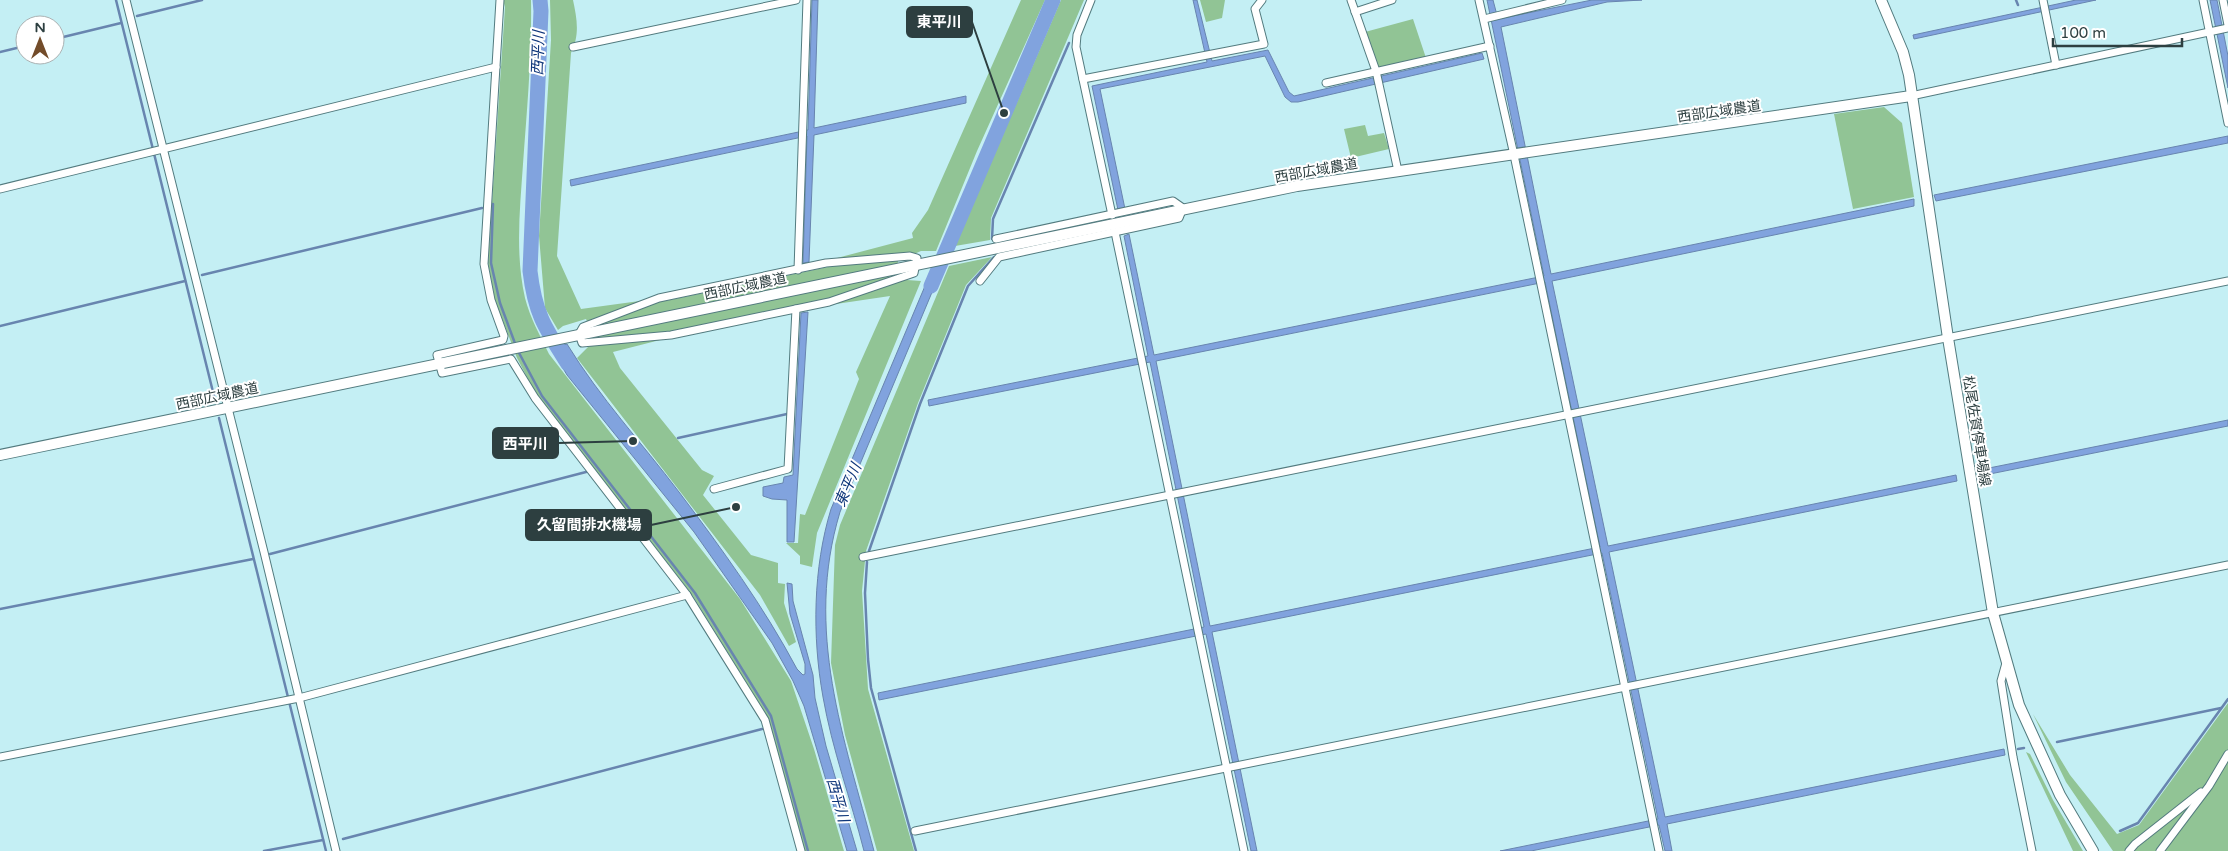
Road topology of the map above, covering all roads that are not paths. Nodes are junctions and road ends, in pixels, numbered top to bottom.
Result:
1 (126, 0) edge
2 (500, 0) edge
3 (796, 0) edge
4 (807, 0) edge
5 (1091, 0) edge
6 (1262, 0) edge
7 (1351, 0) edge
8 (1392, 0) edge
9 (1479, 0) edge
10 (1562, 0) edge
11 (2203, 0) edge
12 (2223, 0) edge
13 (1885, 3) edge
14 (2044, 6) edge
15 (1355, 12) junction
16 (1486, 18) junction
17 (2227, 28) edge
18 (2212, 32) junction
19 (1490, 46) junction
20 (573, 47) dead end
21 (2056, 65) junction
22 (496, 67) junction
23 (1376, 73) junction
24 (1083, 79) junction
25 (1326, 83) dead end
26 (1911, 96) junction
27 (2228, 123) edge
28 (163, 149) junction
29 (1514, 155) junction
30 (1398, 171) junction
31 (0, 189) edge
32 (1183, 208) junction
33 (1112, 215) junction
34 (1115, 232) junction
35 (996, 239) dead end
36 (916, 264) junction
37 (798, 270) junction
38 (980, 281) dead end
39 (2228, 281) edge
40 (796, 309) junction
41 (579, 334) junction
42 (1948, 338) junction
43 (439, 363) junction
44 (227, 408) junction
45 (1568, 415) junction
46 (0, 455) edge
47 (714, 489) dead end
48 (1173, 495) junction
49 (863, 557) dead end
50 (2228, 565) edge
51 (687, 595) junction
52 (1993, 613) junction
53 (2006, 662) junction
54 (1625, 687) junction
55 (300, 698) junction
56 (2228, 754) edge
57 (0, 757) edge
58 (1229, 767) junction
59 (2209, 786) junction
60 (915, 831) dead end
61 (336, 851) edge
62 (801, 851) edge
63 (1244, 851) edge
64 (1659, 851) edge
65 (2032, 851) edge
66 (2093, 851) edge
67 (2129, 851) edge
68 (2160, 851) edge

1 - 28 street
2 - 22 street
3 - 20 street
4 - 37 street
5 - 24 street
6 - 24 street
7 - 15 street
8 - 15 street
9 - 16 street
10 - 16 street
11 - 18 street
12 - 17 street
13 - 26 street, 松尾佐賀停車場線
14 - 21 street
15 - 23 street
16 - 19 street
17 - 18 street
18 - 21 street
18 - 27 street
19 - 23 street
19 - 29 street
21 - 26 street
22 - 28 street
22 - 43 street
23 - 25 street
23 - 30 street
24 - 33 street
26 - 29 street, 西部広域農道
26 - 42 street, 松尾佐賀停車場線
28 - 31 street
28 - 44 street
29 - 30 street, 西部広域農道
29 - 45 street
30 - 32 street, 西部広域農道
32 - 33 street
32 - 34 street
32 - 36 street, 西部広域農道
33 - 35 street
34 - 38 street
34 - 48 street
36 - 37 street
36 - 40 street
36 - 41 street, 西部広域農道
37 - 41 street
39 - 42 street
40 - 41 street
40 - 47 street
41 - 43 street, 西部広域農道
42 - 45 street
42 - 52 street, 松尾佐賀停車場線
43 - 44 street, 西部広域農道
43 - 51 street
44 - 46 street, 西部広域農道
44 - 55 street
45 - 48 street
45 - 54 street
48 - 49 street
48 - 58 street
50 - 52 street
51 - 55 street
51 - 62 street
52 - 53 street, 松尾佐賀停車場線
52 - 54 street
53 - 65 street
53 - 66 street, 松尾佐賀停車場線
54 - 58 street
54 - 64 street
55 - 57 street
55 - 61 street
56 - 59 street
58 - 60 street
58 - 63 street
59 - 67 street
59 - 68 street

